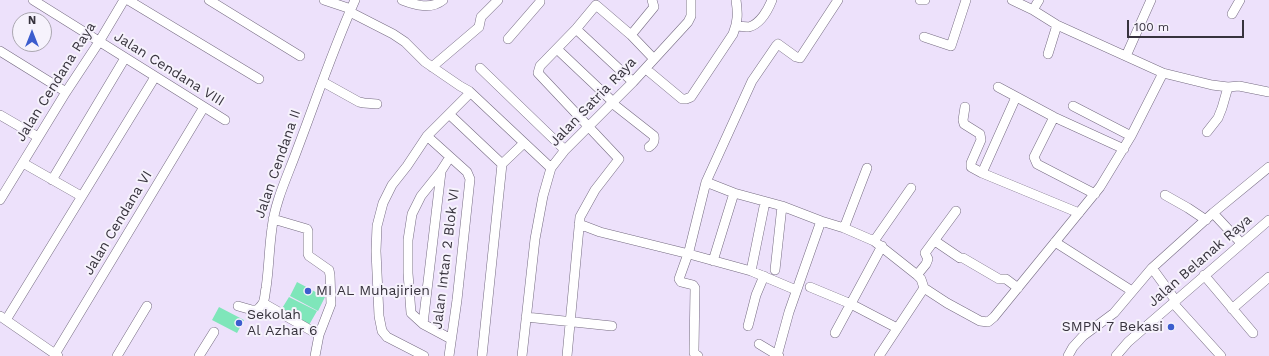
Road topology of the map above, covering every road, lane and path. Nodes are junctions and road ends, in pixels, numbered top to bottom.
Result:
1 (33, 0) edge
2 (124, 0) edge
3 (128, 0) edge
4 (209, 0) edge
5 (324, 0) edge
6 (355, 0) edge
7 (402, 0) edge
8 (442, 0) edge
9 (498, 0) edge
10 (540, 0) edge
11 (646, 0) edge
12 (691, 0) edge
13 (736, 0) edge
14 (772, 0) edge
15 (838, 0) edge
16 (920, 0) edge
17 (925, 0) edge
18 (966, 0) edge
19 (1012, 0) edge
20 (1039, 0) edge
21 (1151, 0) edge
22 (1240, 0) edge
23 (593, 2) edge
24 (653, 4) edge
25 (1033, 10) junction
26 (350, 11) junction
27 (1232, 14) dead end
28 (1057, 25) junction
29 (736, 26) junction
30 (576, 29) junction
31 (631, 35) junction
32 (924, 37) dead end
33 (508, 39) dead end
34 (99, 42) junction
35 (557, 49) junction
36 (0, 51) edge
37 (1048, 54) dead end
38 (300, 56) dead end
39 (1126, 56) junction
40 (125, 58) junction
41 (654, 59) junction
42 (432, 67) junction
43 (480, 68) dead end
44 (646, 68) junction
45 (1163, 73) junction
46 (155, 77) junction
47 (260, 79) dead end
48 (323, 82) junction
49 (633, 82) junction
50 (998, 87) dead end
51 (1228, 87) junction
52 (66, 92) junction
53 (1269, 92) edge
54 (470, 93) junction
55 (1016, 97) junction
56 (612, 103) junction
57 (377, 104) dead end
58 (1073, 106) dead end
59 (204, 107) junction
60 (965, 107) dead end
61 (449, 114) junction
62 (0, 115) edge
63 (1054, 117) junction
64 (224, 120) dead end
65 (588, 126) junction
66 (1207, 132) dead end
67 (427, 136) junction
68 (1131, 136) junction
69 (38, 137) junction
70 (524, 143) junction
71 (649, 147) dead end
72 (1124, 149) junction
73 (565, 150) junction
74 (450, 157) junction
75 (23, 163) junction
76 (502, 164) junction
77 (1269, 167) edge
78 (551, 168) junction
79 (867, 168) dead end
80 (441, 171) junction
81 (982, 174) junction
82 (0, 180) edge
83 (52, 180) junction
84 (706, 182) junction
85 (8, 186) junction
86 (911, 188) dead end
87 (734, 193) junction
88 (1095, 194) junction
89 (1165, 195) dead end
90 (81, 196) junction
91 (0, 200) edge
92 (765, 202) junction
93 (782, 206) junction
94 (956, 211) dead end
95 (1079, 213) junction
96 (1213, 214) junction
97 (273, 219) junction
98 (1206, 220) junction
99 (1269, 220) edge
100 (820, 221) junction
101 (579, 224) junction
102 (844, 228) junction
103 (935, 240) junction
104 (1055, 242) junction
105 (1241, 243) junction
106 (878, 244) junction
107 (689, 254) junction
108 (713, 261) junction
109 (1152, 268) junction
110 (775, 270) dead end
111 (751, 271) junction
112 (917, 275) junction
113 (1204, 275) junction
114 (764, 276) junction
115 (1269, 277) edge
116 (810, 287) dead end
117 (924, 288) junction
118 (1018, 288) junction
119 (796, 290) junction
120 (1132, 291) junction
121 (1175, 302) junction
122 (264, 303) junction
123 (851, 304) junction
124 (148, 306) dead end
125 (238, 306) dead end
126 (1232, 309) junction
127 (526, 317) junction
128 (3, 318) edge
129 (571, 322) junction
130 (423, 324) junction
131 (612, 326) dead end
132 (748, 326) dead end
133 (897, 328) junction
134 (214, 332) dead end
135 (835, 333) dead end
136 (1253, 333) dead end
137 (319, 335) junction
138 (451, 339) junction
139 (759, 344) dead end
140 (57, 355) edge
141 (117, 356) edge
142 (199, 356) edge
143 (315, 356) edge
144 (424, 356) edge
145 (449, 356) edge
146 (482, 356) edge
147 (522, 356) edge
148 (567, 356) edge
149 (698, 356) edge
150 (778, 356) edge
151 (879, 356) edge
152 (1068, 356) edge
153 (1116, 356) edge
154 (1221, 356) edge

1 - 34 street, Jalan Cendana VIII
2 - 34 street, Jalan Cendana Raya
3 - 47 street
4 - 38 street
5 - 26 street
6 - 26 street, Jalan Cendana II
7 - 8 street
9 - 42 street
10 - 33 street
11 - 24 street
12 - 41 street, Jalan Satria Raya
13 - 29 street
14 - 29 street
15 - 84 street
16 - 17 street
18 - 32 street
19 - 25 street
20 - 25 street
21 - 39 street
22 - 27 street
23 - 30 street
23 - 31 street
24 - 31 street
25 - 28 street
26 - 42 street
26 - 48 street, Jalan Cendana II
28 - 37 street
28 - 39 street
29 - 44 street
30 - 35 street
30 - 49 street
31 - 41 street
34 - 40 street, Jalan Cendana VIII
34 - 52 street, Jalan Cendana Raya
35 - 56 street
35 - 65 street
36 - 52 street
39 - 45 street
40 - 46 street, Jalan Cendana VIII
40 - 83 street
41 - 44 street, Jalan Satria Raya
42 - 54 street
43 - 73 street
44 - 49 street, Jalan Satria Raya
45 - 51 street
45 - 68 street
46 - 59 street, Jalan Cendana VIII
46 - 90 street
48 - 57 street
48 - 97 street, Jalan Cendana II
49 - 56 street, Jalan Satria Raya
50 - 55 street
51 - 53 street
51 - 66 street
52 - 69 street, Jalan Cendana Raya
54 - 61 street
54 - 70 street
55 - 63 street
55 - 81 street
56 - 65 street, Jalan Satria Raya
56 - 71 street
58 - 68 street
59 - 64 street, Jalan Cendana VIII
59 - 140 street, Jalan Cendana VI
60 - 81 street
61 - 67 street
61 - 76 street
62 - 69 street
63 - 72 street
63 - 88 street
65 - 73 street, Jalan Satria Raya
65 - 101 street
67 - 74 street, Jalan Intan 2 Blok VI
67 - 144 street
68 - 72 street
69 - 75 street, Jalan Cendana Raya
70 - 76 street
70 - 78 street
72 - 88 street
73 - 78 street, Jalan Satria Raya
74 - 80 street
74 - 138 street, Jalan Intan 2 Blok VI
75 - 83 street
75 - 85 street, Jalan Cendana Raya
76 - 146 street
77 - 96 street
78 - 127 street, Jalan Satria Raya
79 - 102 street
80 - 130 street
80 - 130 street
81 - 95 street
82 - 85 street
83 - 90 street
84 - 87 street
84 - 107 street
85 - 91 street, Jalan Cendana Raya
86 - 106 street
87 - 92 street
87 - 108 street
88 - 95 street
89 - 98 street
90 - 128 street
92 - 93 street
92 - 111 street
93 - 100 street
93 - 110 street
94 - 103 street
95 - 104 street
96 - 98 street
96 - 105 street
97 - 122 street, Jalan Cendana II
97 - 137 street
98 - 109 street
99 - 105 street, Jalan Belanak Raya
100 - 102 street
100 - 119 street
101 - 107 street
101 - 129 street
102 - 106 street
103 - 112 street
103 - 118 street
104 - 118 street
104 - 120 street
105 - 113 street, Jalan Belanak Raya
106 - 112 street
106 - 123 street
107 - 108 street
107 - 149 street
108 - 111 street
109 - 120 street
109 - 121 street
111 - 114 street
112 - 117 street
113 - 121 street, Jalan Belanak Raya
113 - 126 street
114 - 119 street
114 - 132 street
115 - 126 street
116 - 123 street
117 - 118 street
117 - 133 street
119 - 150 street
120 - 152 street
121 - 153 street, Jalan Belanak Raya
121 - 154 street
122 - 125 street
122 - 137 street
123 - 133 street
123 - 135 street
124 - 141 street
126 - 136 street
127 - 129 street
127 - 147 street, Jalan Satria Raya
128 - 140 street
129 - 131 street
129 - 148 street
130 - 138 street
133 - 151 street
134 - 142 street
137 - 143 street
138 - 145 street, Jalan Intan 2 Blok VI
139 - 150 street

